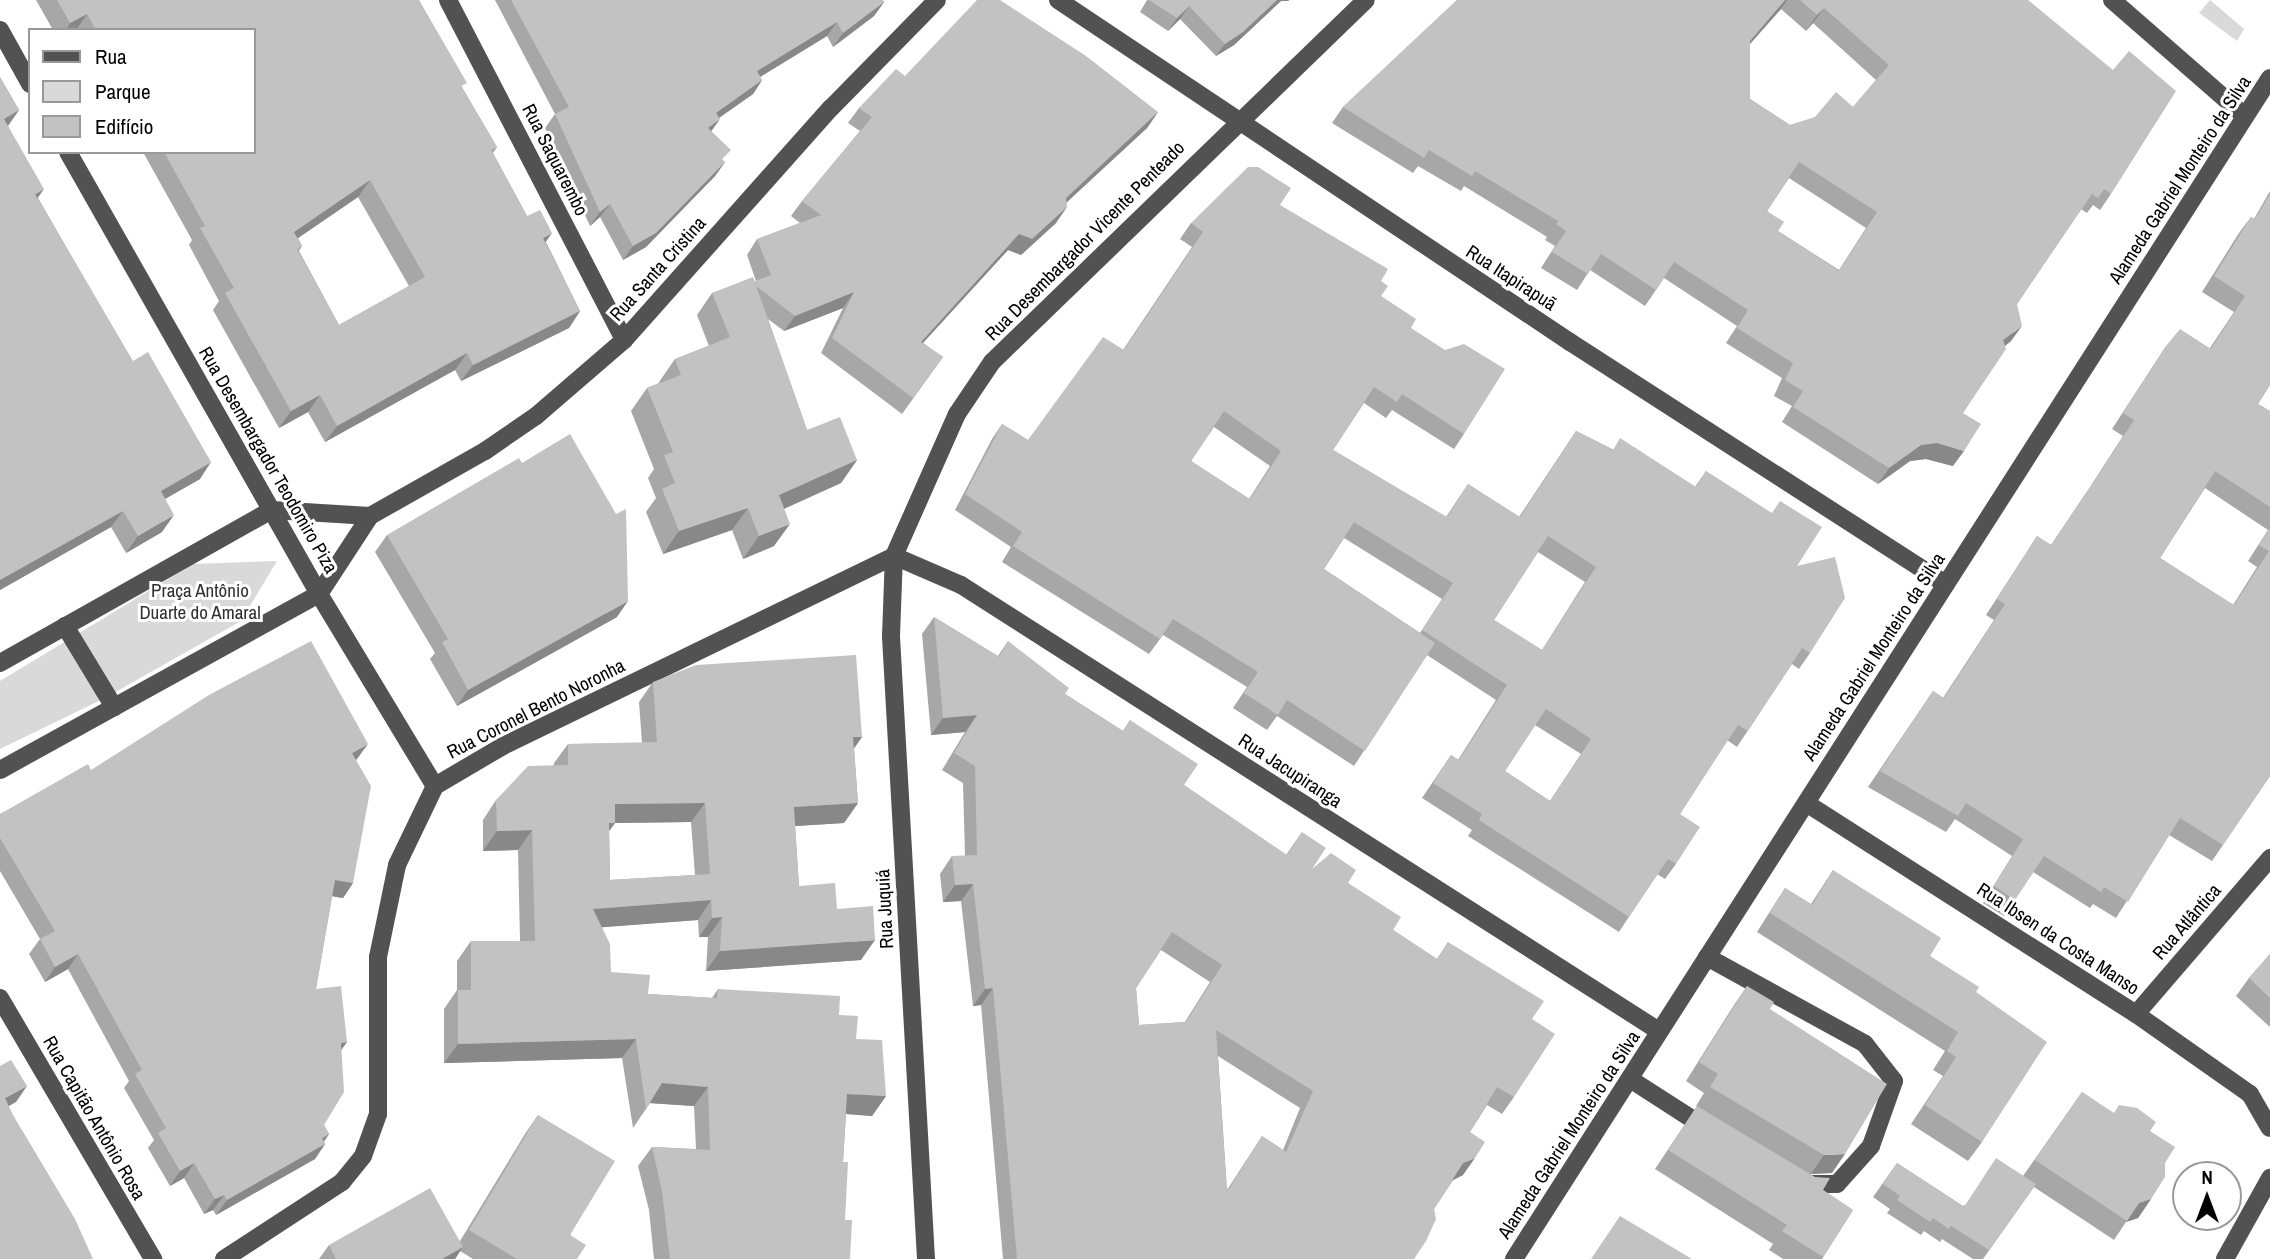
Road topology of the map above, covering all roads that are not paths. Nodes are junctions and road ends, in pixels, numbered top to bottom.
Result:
1 (448, 0) edge
2 (937, 0) edge
3 (1058, 0) edge
4 (1366, 0) edge
5 (2112, 0) edge
6 (0, 30) edge
7 (2270, 78) edge
8 (28, 80) edge
9 (2245, 117) junction
10 (1236, 121) junction
11 (69, 154) edge
12 (624, 340) junction
13 (272, 510) junction
14 (370, 516) junction
15 (894, 556) junction
16 (1946, 584) junction
17 (319, 594) junction
18 (65, 626) junction
19 (0, 663) edge
20 (114, 707) junction
21 (0, 770) edge
22 (435, 786) junction
23 (1806, 803) junction
24 (2270, 858) edge
25 (1707, 957) junction
26 (0, 998) edge
27 (2136, 1014) junction
28 (1660, 1031) junction
29 (1630, 1079) junction
30 (2270, 1128) edge
31 (1720, 1137) edge
32 (1786, 1174) edge
33 (2270, 1178) edge
34 (153, 1259) edge
35 (224, 1259) edge
36 (926, 1259) edge
37 (1514, 1259) edge
38 (2225, 1259) edge

1 - 12 street, Rua Saquarembo
2 - 12 street, Rua Santa Cristina
3 - 10 street, Rua Itapirapuã
4 - 10 street, Rua Desembargador Vicente Penteado
5 - 9 street
6 - 8 street
7 - 9 street, Alameda Gabriel Monteiro da Silva
9 - 16 street, Alameda Gabriel Monteiro da Silva
10 - 15 street, Rua Desembargador Vicente Penteado
10 - 16 street, Rua Itapirapuã
11 - 13 street, Rua Desembargador Teodomiro Piza
12 - 14 street, Rua Santa Cristina
13 - 14 street
13 - 17 street, Rua Desembargador Teodomiro Piza
13 - 18 street
14 - 17 street, Rua Santa Cristina
15 - 22 street, Rua Coronel Bento Noronha
15 - 28 street, Rua Jacupiranga
15 - 36 street, Rua Juquiá
16 - 23 street, Alameda Gabriel Monteiro da Silva
17 - 20 street
17 - 22 street, Rua Desembargador Teodomiro Piza
18 - 19 street
18 - 20 street
20 - 21 street
22 - 35 street
23 - 25 street, Alameda Gabriel Monteiro da Silva
23 - 27 street, Rua Ibsen da Costa Manso
24 - 27 street, Rua Atlântica
25 - 28 street, Alameda Gabriel Monteiro da Silva
25 - 32 street
26 - 34 street, Rua Capitão Antônio Rosa
27 - 30 street, Rua Ibsen da Costa Manso
28 - 29 street, Alameda Gabriel Monteiro da Silva
29 - 31 street
29 - 37 street, Alameda Gabriel Monteiro da Silva
33 - 38 street

